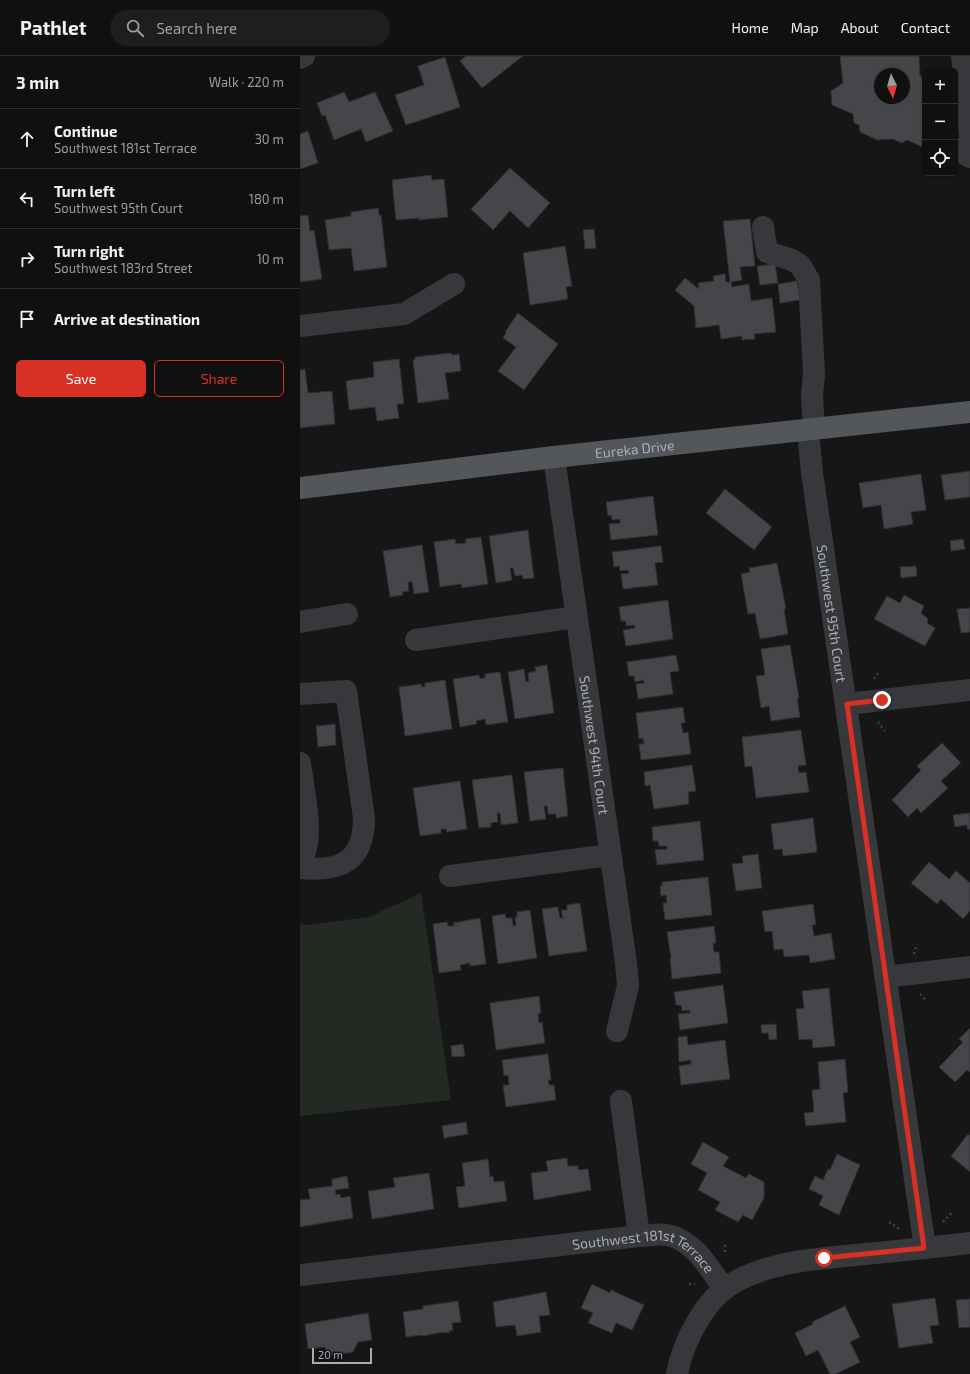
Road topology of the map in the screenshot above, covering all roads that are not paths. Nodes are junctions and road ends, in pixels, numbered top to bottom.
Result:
1 (304, 56) edge
2 (300, 58) edge
3 (963, 68) edge
4 (970, 136) edge
5 (958, 150) edge
6 (970, 157) edge
7 (763, 227) dead end
8 (454, 284) dead end
9 (300, 326) edge
10 (970, 412) edge
11 (811, 430) junction
12 (554, 458) junction
13 (300, 488) edge
14 (347, 614) dead end
15 (576, 617) junction
16 (300, 622) edge
17 (416, 640) dead end
18 (970, 690) edge
19 (300, 694) edge
20 (847, 704) junction
21 (300, 763) edge
22 (610, 855) junction
23 (300, 862) edge
24 (300, 868) edge
25 (450, 876) dead end
26 (970, 967) edge
27 (886, 977) junction
28 (617, 1031) dead end
29 (621, 1101) dead end
30 (639, 1236) junction
31 (970, 1243) edge
32 (924, 1248) junction
33 (300, 1275) edge
34 (724, 1289) junction
35 (677, 1374) edge

1 - 2 street
3 - 4 street
5 - 6 street
7 - 11 street, Southwest 95th Court
8 - 9 street
10 - 11 main road, Eureka Drive
11 - 12 main road, Eureka Drive
11 - 20 street, Southwest 95th Court
12 - 13 main road, Eureka Drive
12 - 15 street, Southwest 94th Court
14 - 16 street
15 - 17 street
15 - 22 street, Southwest 94th Court
18 - 20 street
19 - 24 street
20 - 27 street, Southwest 95th Court
21 - 23 street
22 - 25 street
22 - 28 street, Southwest 94th Court
26 - 27 street
27 - 32 street, Southwest 95th Court
29 - 30 street
30 - 33 street, Southwest 181st Terrace
30 - 34 street, Southwest 181st Terrace
31 - 32 street, Southwest 181st Terrace
32 - 34 street, Southwest 181st Terrace
34 - 35 street

